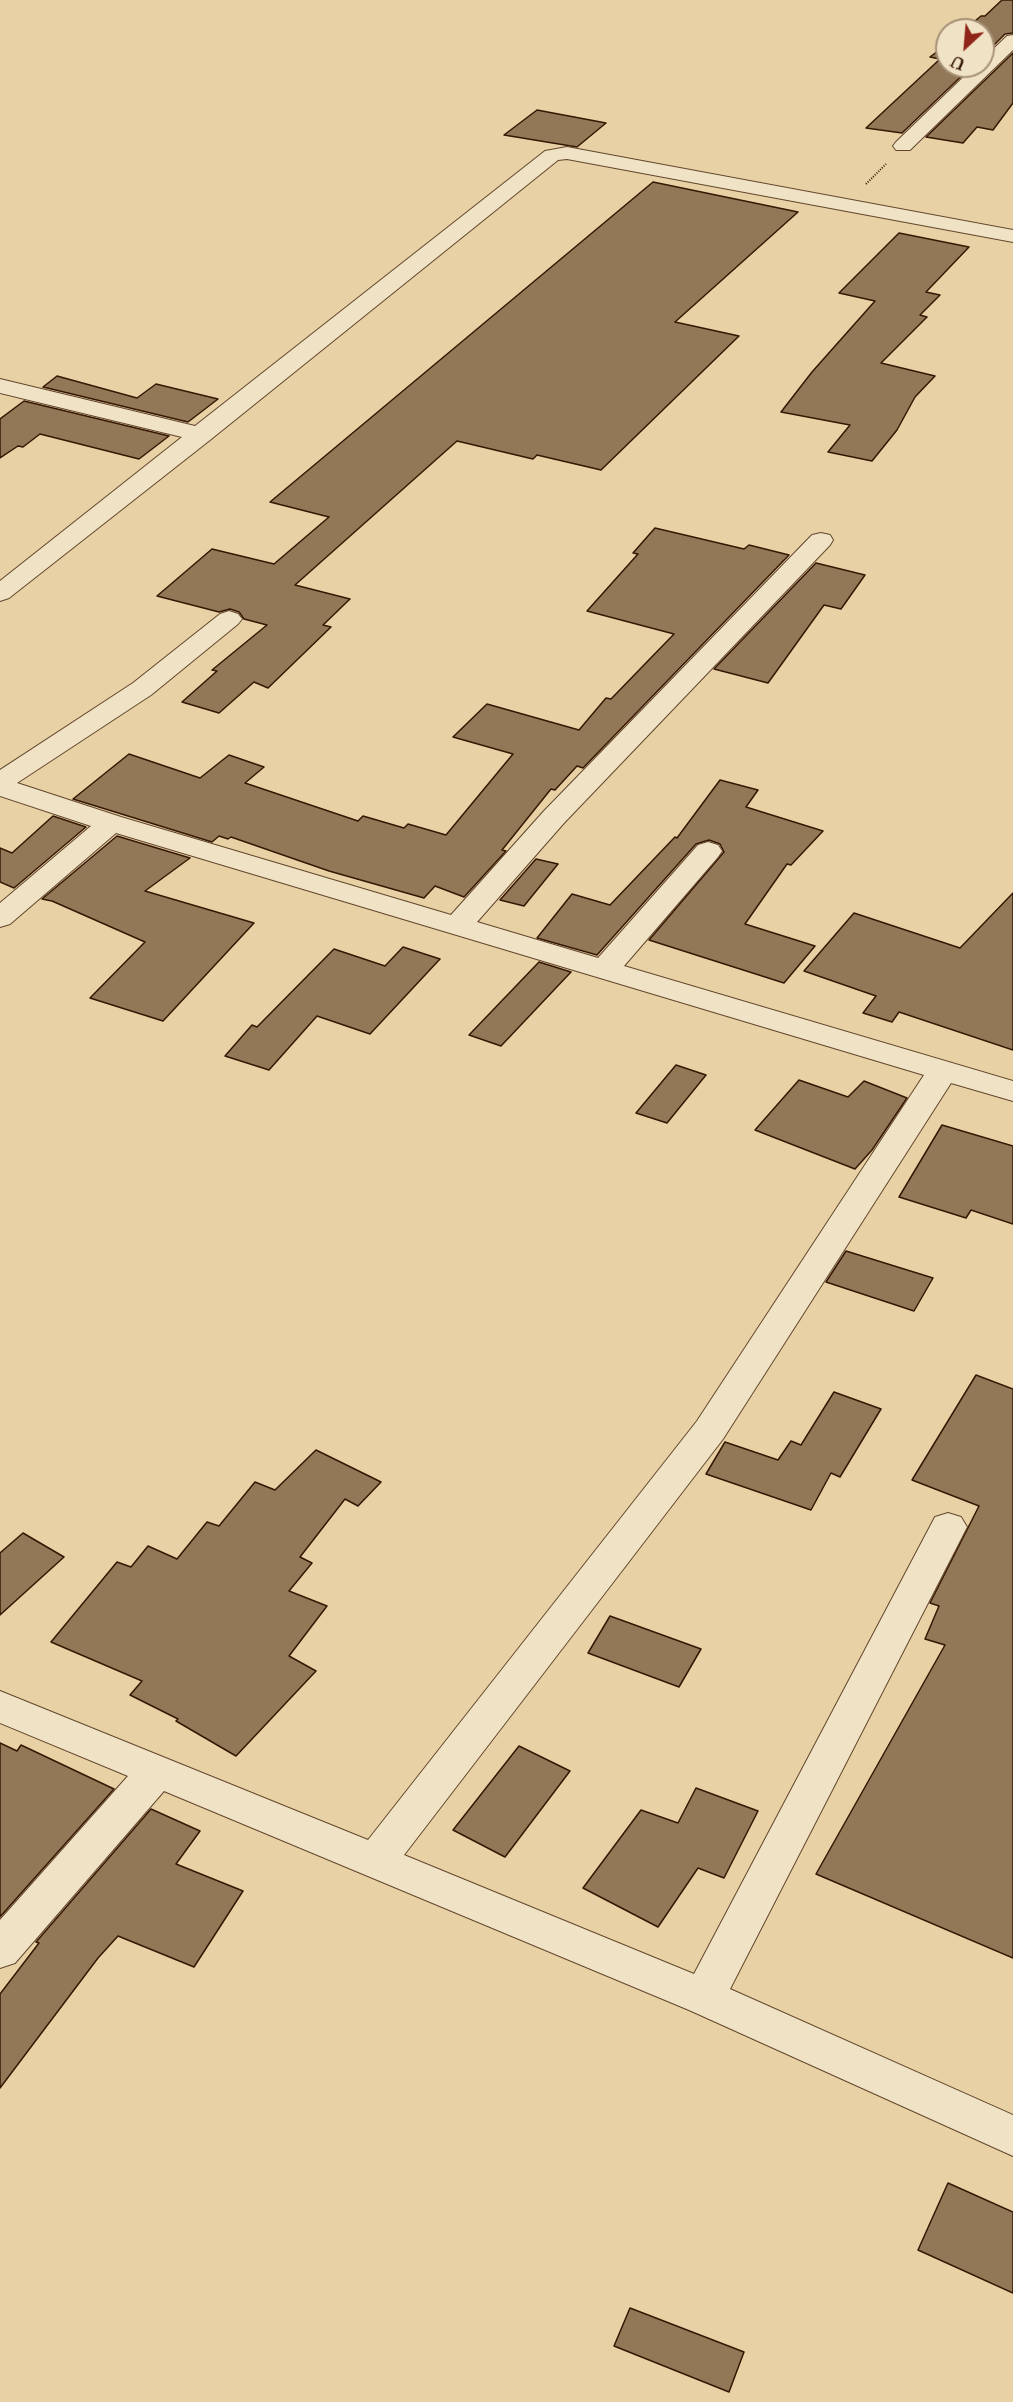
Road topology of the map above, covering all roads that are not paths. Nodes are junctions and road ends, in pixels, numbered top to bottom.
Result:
1 (1013, 39) edge
2 (903, 146) road end
3 (1013, 236) edge
4 (0, 386) edge
5 (202, 435) junction
6 (821, 540) dead end
7 (0, 593) edge
8 (229, 619) dead end
9 (0, 784) edge
10 (111, 823) junction
11 (708, 851) dead end
12 (0, 918) edge
13 (458, 925) junction
14 (604, 970) junction
15 (944, 1069) junction
16 (1013, 1091) edge
17 (948, 1527) dead end
18 (0, 1706) edge
19 (157, 1771) junction
20 (376, 1861) junction
21 (0, 1950) edge
22 (704, 1997) junction
23 (1013, 2136) edge

1 - 2 street
3 - 5 street
4 - 5 street
5 - 7 street
6 - 13 street
8 - 9 street
9 - 10 street
10 - 12 street
10 - 13 street
11 - 14 street
13 - 14 street
14 - 15 street
15 - 16 street
15 - 20 street
17 - 22 street
18 - 19 street
19 - 20 street
19 - 21 street
20 - 22 street
22 - 23 street

